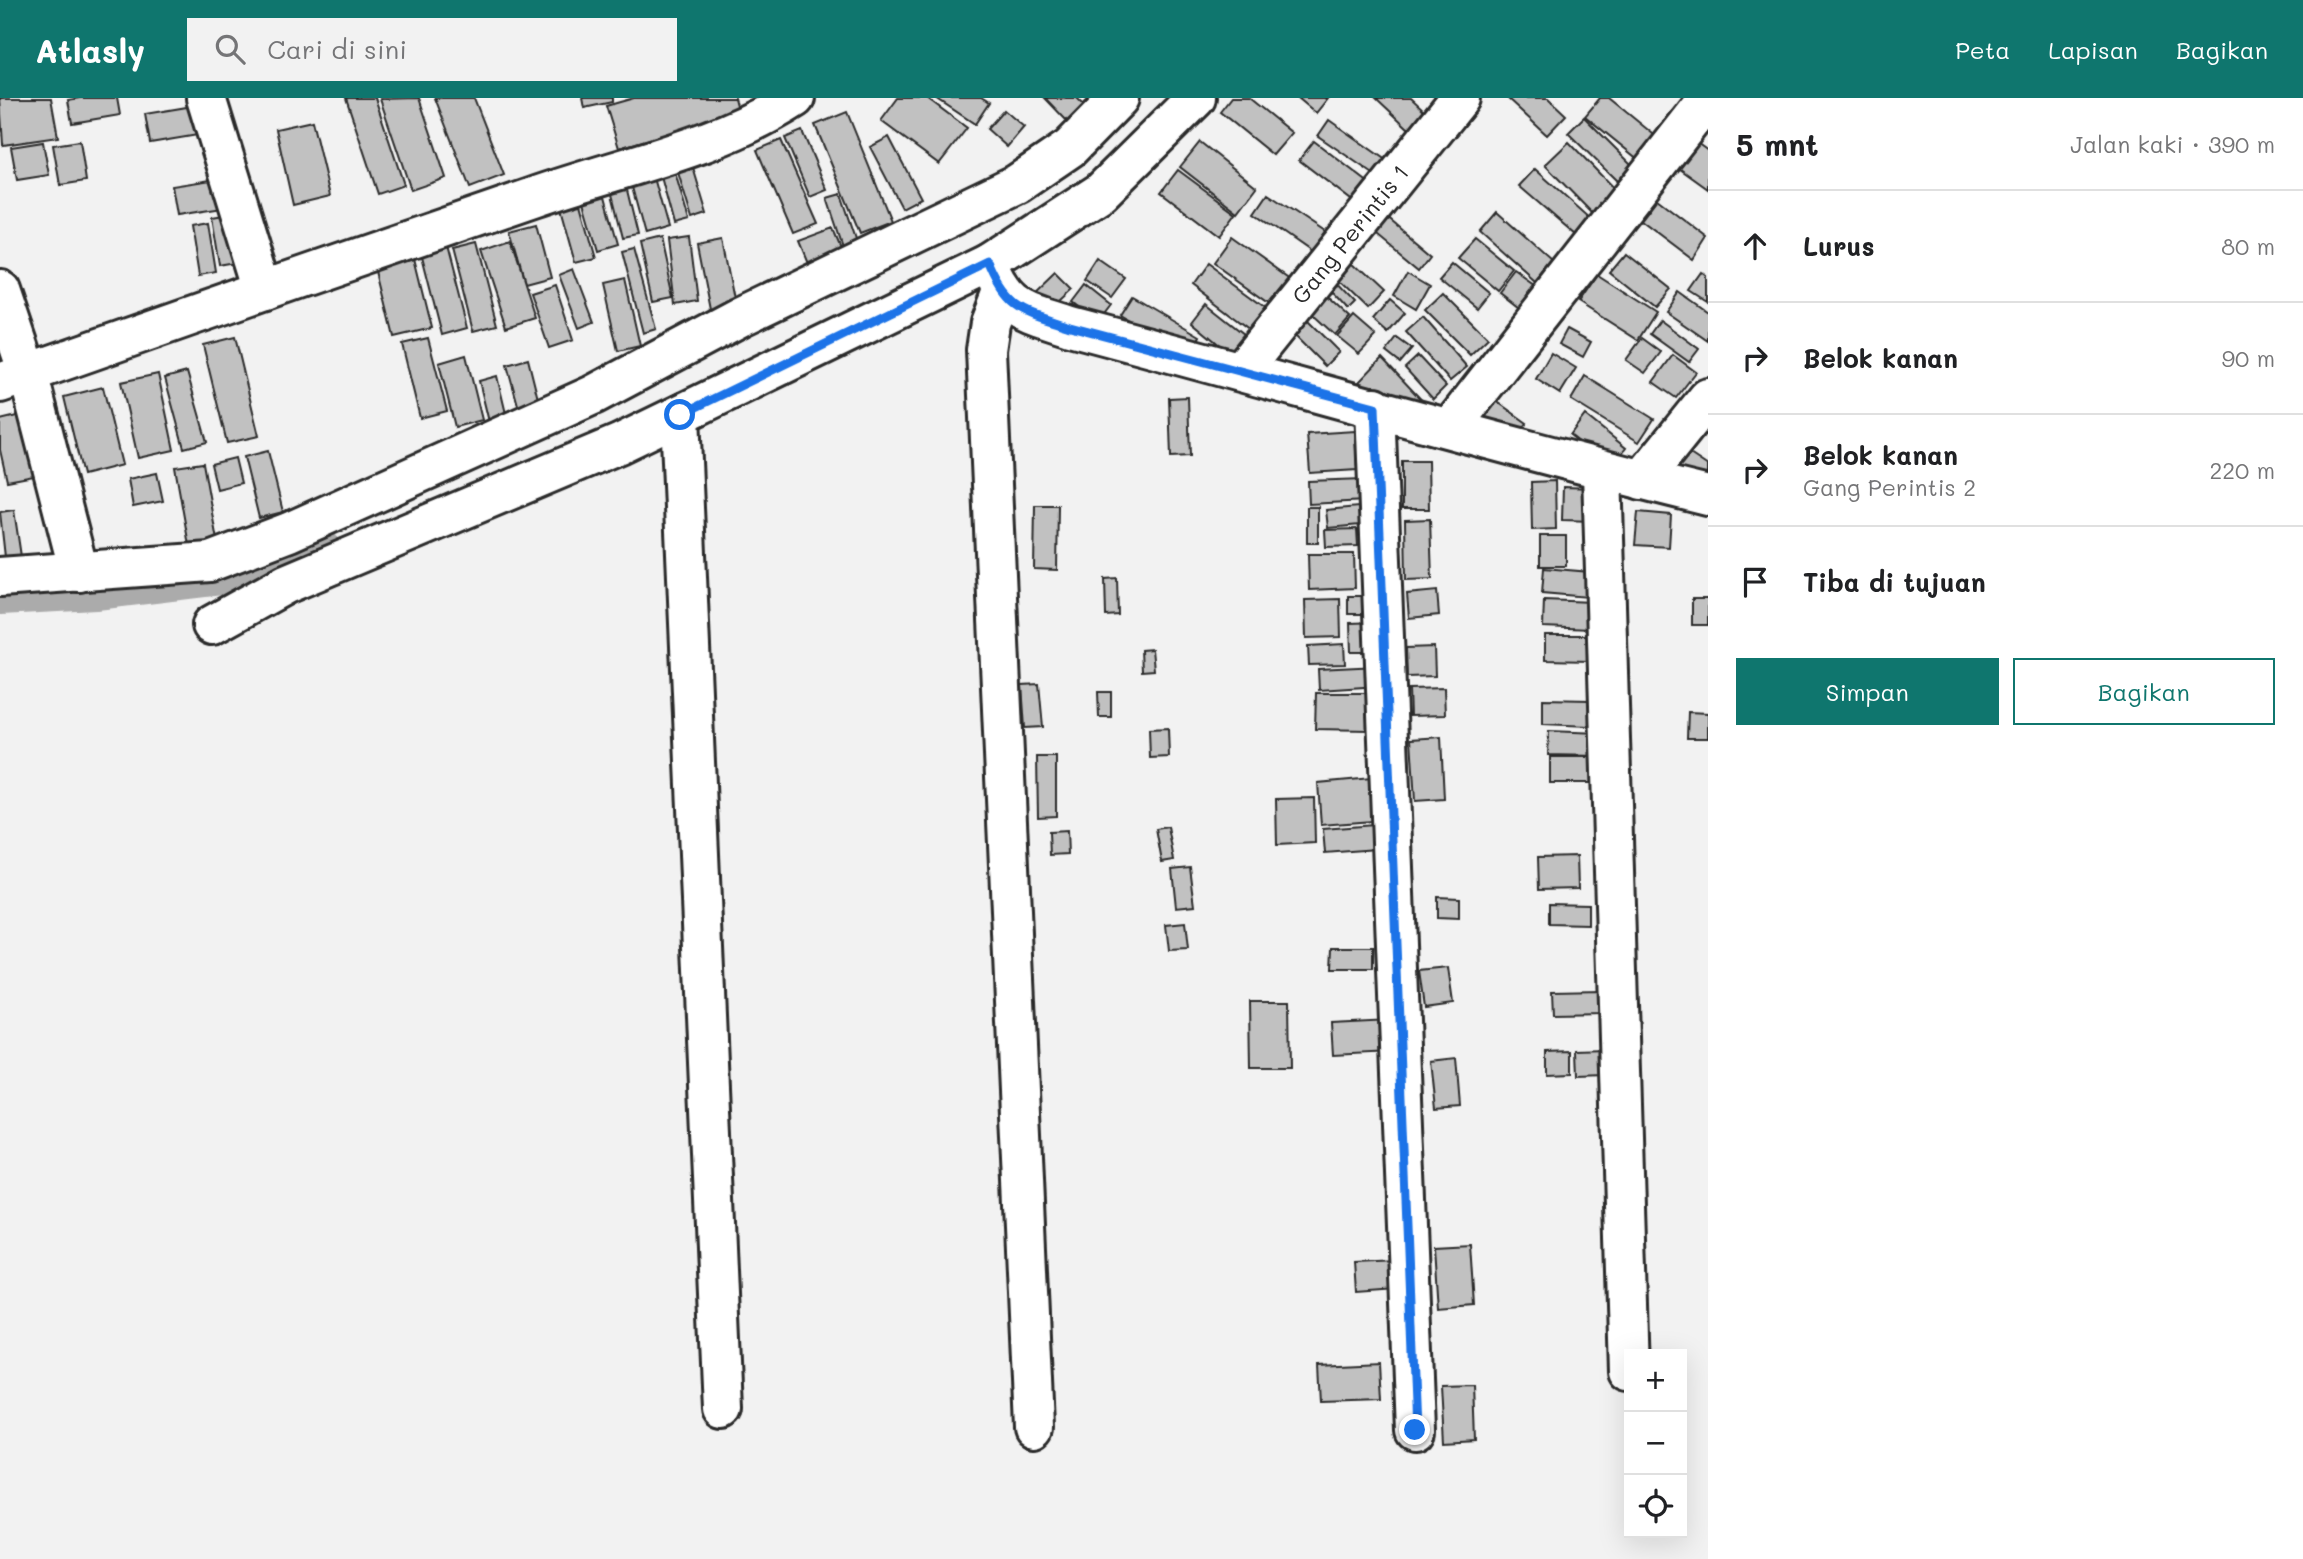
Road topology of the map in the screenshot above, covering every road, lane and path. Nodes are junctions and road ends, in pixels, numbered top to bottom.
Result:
1 (206, 98) edge
2 (795, 98) edge
3 (1119, 98) edge
4 (1196, 98) edge
5 (1460, 98) edge
6 (1708, 99) edge
7 (996, 278) junction
8 (0, 290) edge
9 (265, 290) junction
10 (1241, 371) junction
11 (14, 378) edge
12 (1708, 398) edge
13 (1375, 407) junction
14 (680, 415) junction
15 (1451, 427) junction
16 (1602, 472) junction
17 (1642, 480) junction
18 (1708, 496) edge
19 (79, 572) junction
20 (0, 577) edge
21 (212, 625) dead end
22 (1628, 1349) edge
23 (723, 1409) dead end
24 (1034, 1427) dead end
25 (1415, 1430) dead end

1 - 9 street
2 - 9 street
3 - 19 street
4 - 7 street
5 - 10 street, Gang Perintis 1
6 - 15 street
7 - 10 street
7 - 14 street
7 - 24 street
8 - 11 street
9 - 11 street
10 - 13 street
11 - 19 street
12 - 17 street
13 - 15 street
13 - 25 street
14 - 21 street
14 - 23 street
15 - 16 street
16 - 17 street
16 - 22 street
17 - 18 street
19 - 20 street

